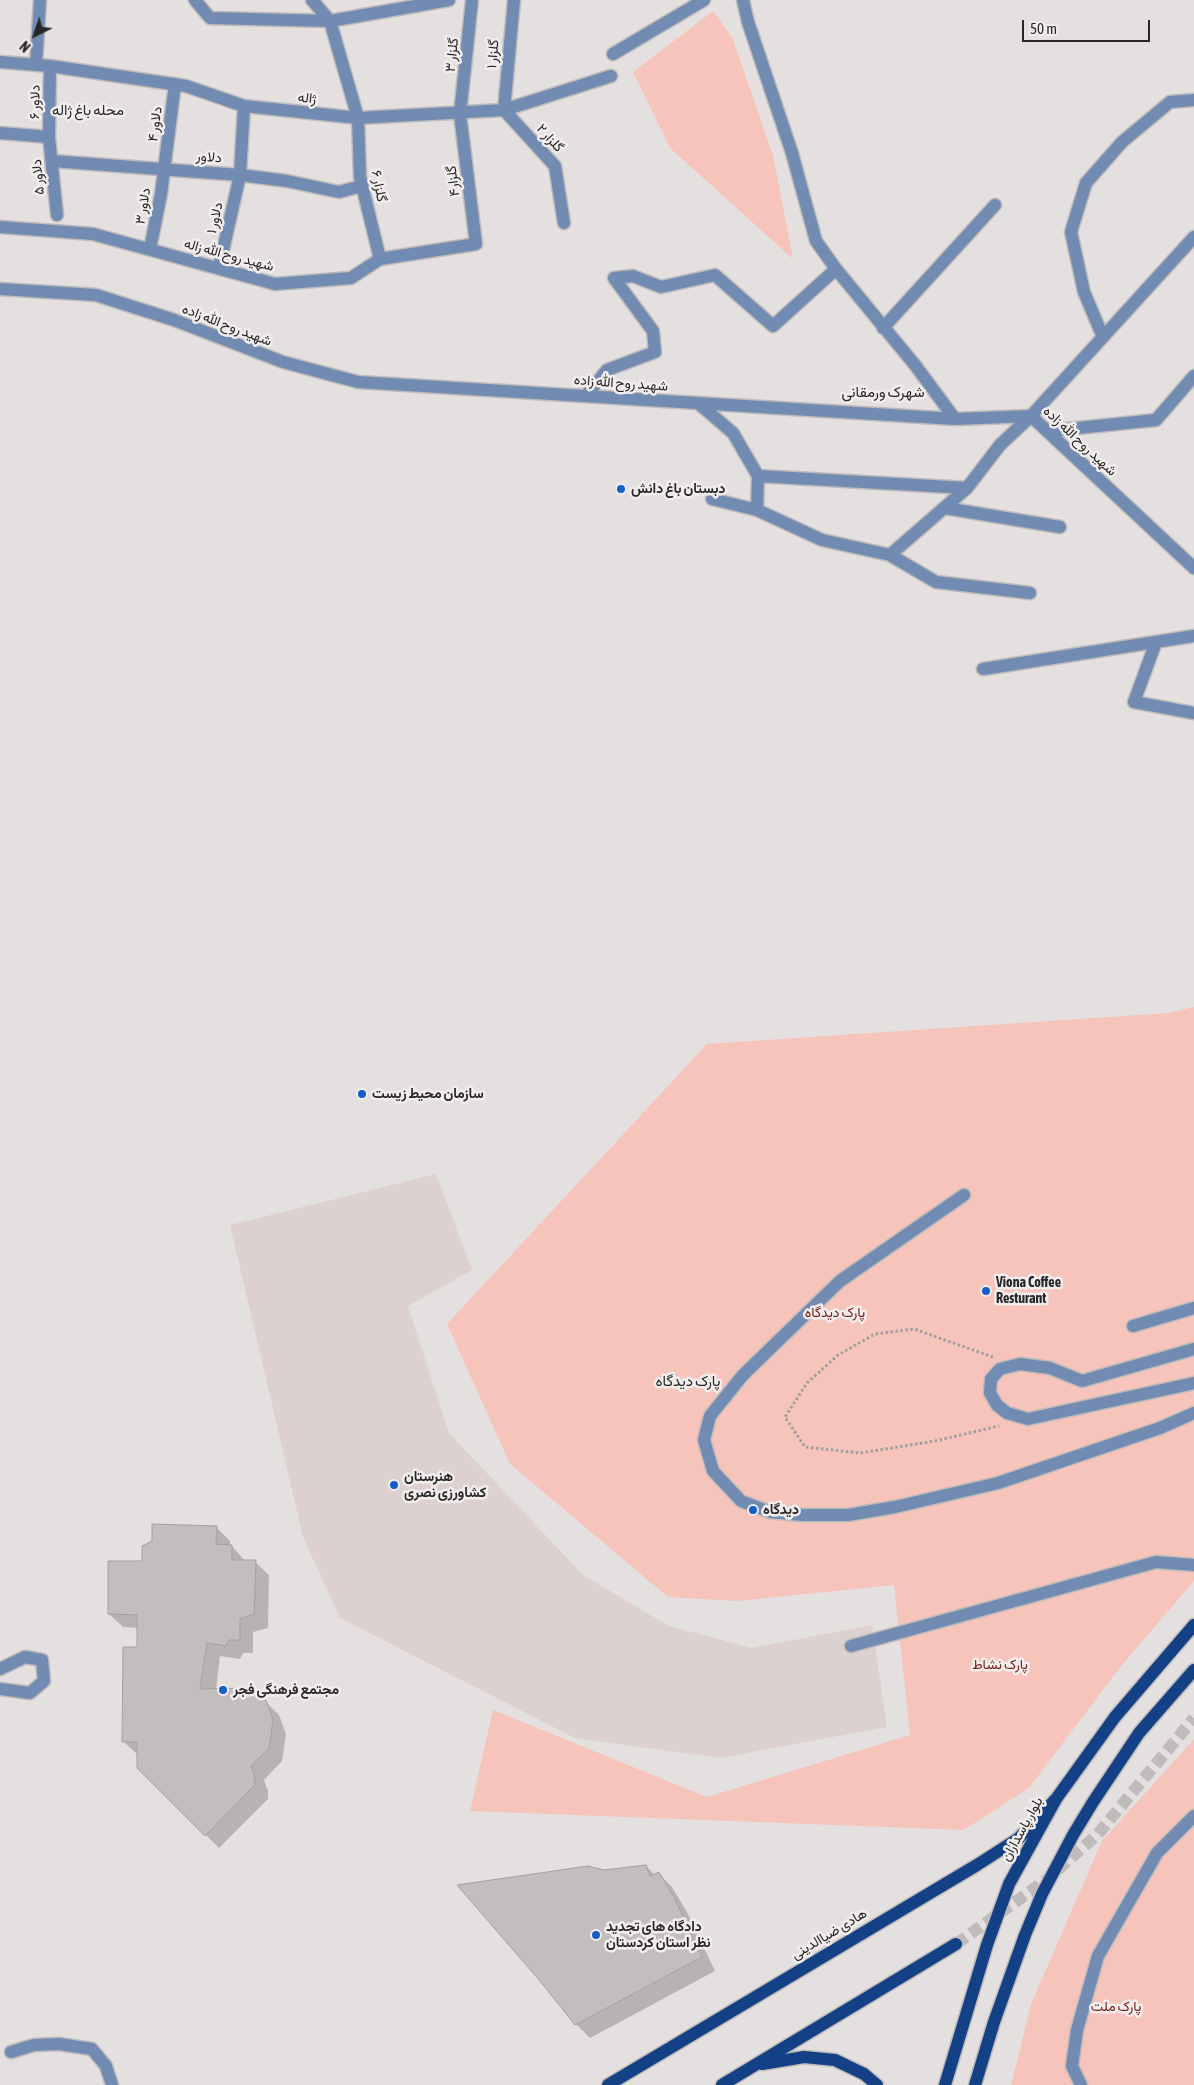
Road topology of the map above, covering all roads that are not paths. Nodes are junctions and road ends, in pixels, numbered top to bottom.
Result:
1 (40, 0) edge
2 (196, 0) edge
3 (312, 0) edge
4 (449, 0) edge
5 (472, 0) edge
6 (514, 0) edge
7 (704, 0) edge
8 (743, 0) edge
9 (330, 21) junction
10 (613, 54) dead end
11 (0, 62) edge
12 (36, 65) junction
13 (50, 66) junction
14 (611, 76) dead end
15 (175, 84) junction
16 (1194, 100) edge
17 (244, 106) junction
18 (504, 110) junction
19 (460, 113) junction
20 (358, 118) junction
21 (0, 133) edge
22 (50, 137) junction
23 (52, 161) junction
24 (164, 168) junction
25 (240, 175) junction
26 (362, 186) junction
27 (996, 205) dead end
28 (57, 215) dead end
29 (564, 223) dead end
30 (0, 227) edge
31 (1194, 238) edge
32 (476, 244) joint
33 (150, 250) junction
34 (380, 259) junction
35 (219, 268) junction
36 (836, 269) junction
37 (0, 289) edge
38 (883, 328) junction
39 (1103, 337) junction
40 (1194, 376) edge
41 (586, 396) junction
42 (698, 403) junction
43 (1031, 416) junction
44 (955, 419) junction
45 (1048, 431) junction
46 (758, 476) junction
47 (968, 488) junction
48 (712, 499) dead end
49 (945, 508) junction
50 (757, 510) junction
51 (1060, 527) dead end
52 (890, 555) junction
53 (1194, 568) edge
54 (1030, 593) dead end
55 (1194, 636) edge
56 (1156, 642) junction
57 (983, 669) dead end
58 (1194, 713) edge
59 (964, 1195) dead end
60 (1194, 1308) edge
61 (1133, 1326) dead end
62 (1194, 1349) edge
63 (1194, 1383) edge
64 (1194, 1413) edge
65 (1194, 1565) edge
66 (1194, 1624) edge
67 (851, 1646) dead end
68 (0, 1668) edge
69 (1194, 1670) edge
70 (0, 1689) edge
71 (1056, 1799) junction
72 (1194, 1816) edge
73 (956, 1944) tunnel mouth
74 (12, 2052) dead end
75 (755, 2065) junction
76 (112, 2085) edge
77 (608, 2085) edge
78 (722, 2085) edge
79 (877, 2085) edge
80 (944, 2085) edge
81 (975, 2085) edge
82 (1082, 2085) edge

1 - 12 street
2 - 9 street
3 - 9 street
4 - 9 street
5 - 19 street, گلزار ۳
6 - 18 street, گلزار ۱
7 - 10 street
8 - 36 street
9 - 20 street, گلزار ۶
11 - 12 street, ژاله
12 - 13 street, ژاله
13 - 15 street, ژاله
13 - 22 street, دلاور ۶
14 - 18 street, ژاله
15 - 17 street, ژاله
15 - 24 street, دلاور ۴
16 - 39 street
17 - 20 street, ژاله
17 - 25 street, دلاور ۱
18 - 19 street, ژاله
18 - 29 street, گلزار ۲
19 - 20 street, ژاله
19 - 32 street, گلزار۴
20 - 26 street, گلزار ۶
21 - 22 street
22 - 23 street, دلاور ۵
23 - 24 street, دلاور
23 - 28 street, دلاور ۵
24 - 25 street, دلاور
24 - 33 street, دلاور ۳
25 - 26 street, دلاور
25 - 35 street, دلاور ۱
26 - 34 street, گلزار ۶
27 - 38 street
30 - 33 street, شهید روح الله زاله
31 - 39 street
32 - 34 street, شهید روح الله زاله
33 - 35 street, شهید روح الله زاله
34 - 35 street, شهید روح الله زاله
36 - 38 street
36 - 41 street
37 - 41 street, شهید روح الله زاده
38 - 44 street
39 - 43 street
40 - 45 street
41 - 42 street, شهید روح الله زاده
42 - 44 street, شهید روح الله زاده
42 - 46 street
43 - 44 street, شهید روح الله زاده
43 - 45 street, شهید روح الله زاده
43 - 47 street
45 - 53 street, شهید روح الله زاده
46 - 47 street
46 - 50 street
47 - 49 street
48 - 50 street
49 - 51 street
49 - 52 street
50 - 52 street
52 - 54 street
55 - 56 street
56 - 57 street
56 - 58 street
59 - 64 street
60 - 61 street
62 - 63 street
65 - 67 street
66 - 71 main road, بلوار پاسداران
68 - 70 street
69 - 81 main road
71 - 77 main road, هادی ضیاالدینی
71 - 80 main road, بلوار پاسداران
72 - 82 street
73 - 75 main road
74 - 76 street
75 - 78 main road
75 - 79 main road

